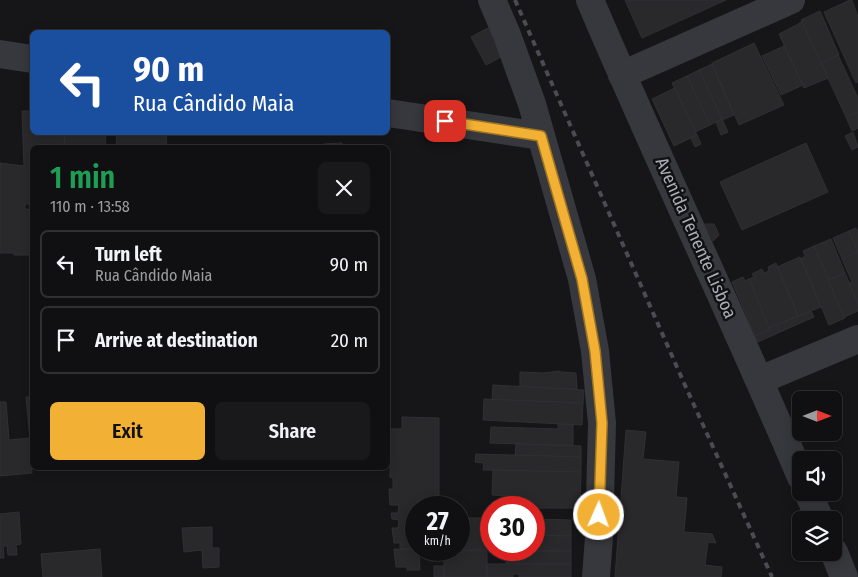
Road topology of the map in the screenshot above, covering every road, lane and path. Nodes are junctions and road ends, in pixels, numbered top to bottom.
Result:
1 (492, 0) edge
2 (590, 0) edge
3 (791, 0) edge
4 (0, 54) edge
5 (30, 59) edge
6 (622, 75) junction
7 (390, 113) edge
8 (541, 136) junction
9 (858, 339) edge
10 (760, 380) junction
11 (792, 456) edge
12 (838, 561) edge
13 (596, 577) edge
14 (844, 577) edge

1 - 8 street
2 - 6 street, Avenida Tenente Lisboa
3 - 6 street
4 - 5 street
6 - 10 street, Avenida Tenente Lisboa
7 - 8 street
8 - 13 street
9 - 10 street
10 - 11 street, Avenida Tenente Lisboa
12 - 14 street

